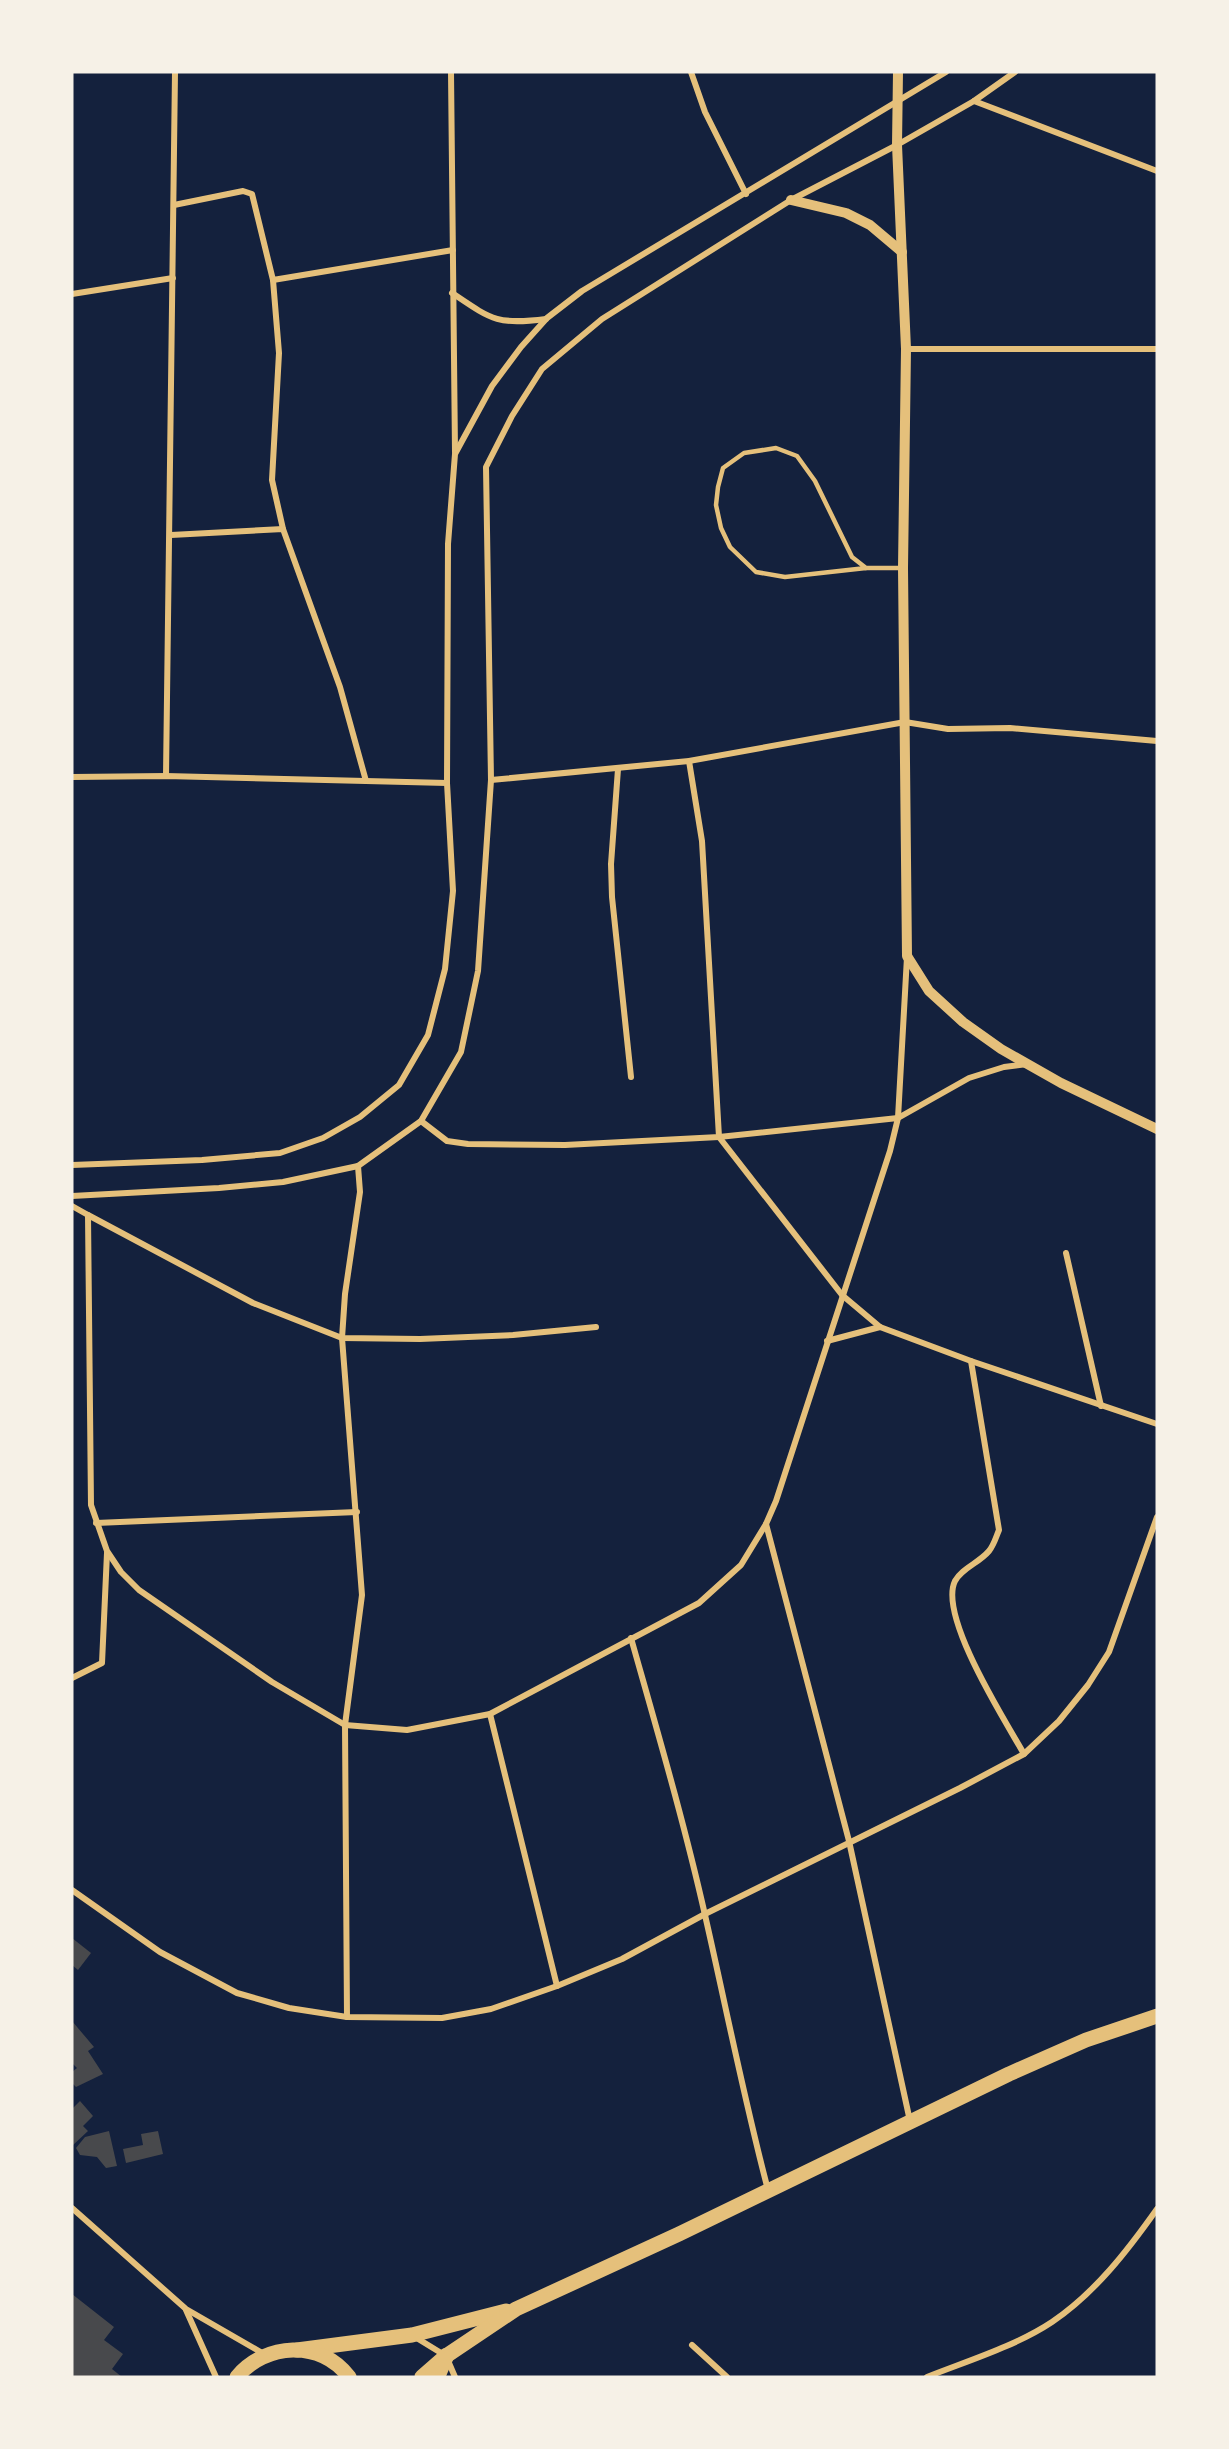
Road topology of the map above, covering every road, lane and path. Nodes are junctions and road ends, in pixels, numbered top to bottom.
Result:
1 (175, 72) edge
2 (451, 72) edge
3 (691, 72) edge
4 (898, 72) edge
5 (946, 72) edge
6 (1015, 72) edge
7 (897, 101) junction
8 (974, 101) junction
9 (897, 145) junction
10 (1157, 171) edge
11 (746, 194) junction
12 (791, 200) junction
13 (174, 205) junction
14 (453, 250) junction
15 (902, 252) junction
16 (173, 278) junction
17 (273, 280) junction
18 (452, 293) junction
19 (72, 294) edge
20 (547, 318) junction
21 (906, 349) junction
22 (1157, 350) edge
23 (455, 454) junction
24 (283, 529) junction
25 (171, 535) junction
26 (866, 568) junction
27 (903, 568) junction
28 (905, 722) junction
29 (1157, 741) edge
30 (689, 761) junction
31 (618, 769) junction
32 (166, 776) junction
33 (72, 777) edge
34 (491, 780) junction
35 (366, 782) junction
36 (447, 783) junction
37 (907, 956) junction
38 (1028, 1064) junction
39 (631, 1077) dead end
40 (898, 1118) junction
41 (421, 1121) junction
42 (1157, 1129) edge
43 (719, 1137) junction
44 (72, 1165) edge
45 (358, 1166) junction
46 (72, 1196) edge
47 (72, 1206) edge
48 (88, 1215) junction
49 (1066, 1253) dead end
50 (842, 1295) junction
51 (880, 1326) junction
52 (596, 1327) dead end
53 (342, 1338) junction
54 (827, 1341) junction
55 (971, 1361) junction
56 (1101, 1406) junction
57 (1157, 1424) edge
58 (357, 1512) junction
59 (1157, 1517) edge
60 (96, 1523) junction
61 (766, 1524) junction
62 (1154, 1536) edge
63 (107, 1551) junction
64 (630, 1638) junction
65 (72, 1678) edge
66 (490, 1714) junction
67 (345, 1725) junction
68 (1024, 1754) junction
69 (849, 1841) junction
70 (72, 1890) edge
71 (705, 1914) junction
72 (557, 1986) junction
73 (1157, 2016) edge
74 (347, 2017) junction
75 (910, 2122) junction
76 (768, 2190) junction
77 (72, 2208) edge
78 (1157, 2209) edge
79 (186, 2309) junction
80 (516, 2309) junction
81 (412, 2335) junction
82 (692, 2345) dead end
83 (297, 2349) junction
84 (266, 2354) junction
85 (446, 2356) junction
86 (216, 2377) edge
87 (237, 2377) edge
88 (349, 2377) edge
89 (422, 2377) edge
90 (437, 2377) edge
91 (455, 2377) edge
92 (727, 2377) edge
93 (927, 2377) edge

1 - 13 street
2 - 14 street
3 - 11 street
4 - 7 street
5 - 7 street
6 - 8 street
7 - 9 street
7 - 11 street
8 - 9 street
8 - 10 street
9 - 12 street
9 - 15 street
11 - 20 street
12 - 15 street
12 - 34 street
13 - 16 street
13 - 17 street
14 - 17 street
14 - 18 street
15 - 21 street
16 - 19 street
16 - 25 street
17 - 24 street
18 - 20 street
18 - 23 street
20 - 23 street
21 - 22 street
21 - 27 street
23 - 36 street
24 - 25 street
24 - 35 street
25 - 32 street
26 - 26 lane
26 - 27 lane
27 - 28 street
28 - 29 street
28 - 30 street
28 - 37 street
30 - 31 street
30 - 43 street
31 - 34 street
31 - 39 street
32 - 33 street
32 - 35 street
34 - 41 street
35 - 36 street
36 - 44 street
37 - 38 street
37 - 40 street
38 - 40 street
38 - 42 street
40 - 43 street
40 - 50 street
41 - 43 street
41 - 45 street
43 - 50 street
45 - 46 street
45 - 53 street
47 - 48 street
48 - 53 street
48 - 60 street
49 - 56 street
50 - 51 street
50 - 54 street
51 - 54 street
51 - 55 street
52 - 53 street
53 - 58 street
54 - 61 street
55 - 56 street
55 - 68 street
56 - 57 street
58 - 60 street
58 - 67 street
59 - 62 street
60 - 63 street
61 - 64 street
61 - 69 street
62 - 68 street
63 - 65 street
63 - 67 street
64 - 66 street
64 - 71 street
66 - 67 street
66 - 72 street
67 - 74 street
68 - 69 street
69 - 71 street
69 - 75 street
70 - 74 street
71 - 72 street
71 - 76 street
72 - 74 street
73 - 75 main road
75 - 76 main road
76 - 80 main road
77 - 79 street
78 - 93 street
79 - 84 street
79 - 86 street
80 - 81 main road
80 - 85 main road
81 - 83 main road
81 - 85 street
82 - 92 street
83 - 84 main road
83 - 88 main road
84 - 87 main road
85 - 89 main road
85 - 90 highway
85 - 91 street

